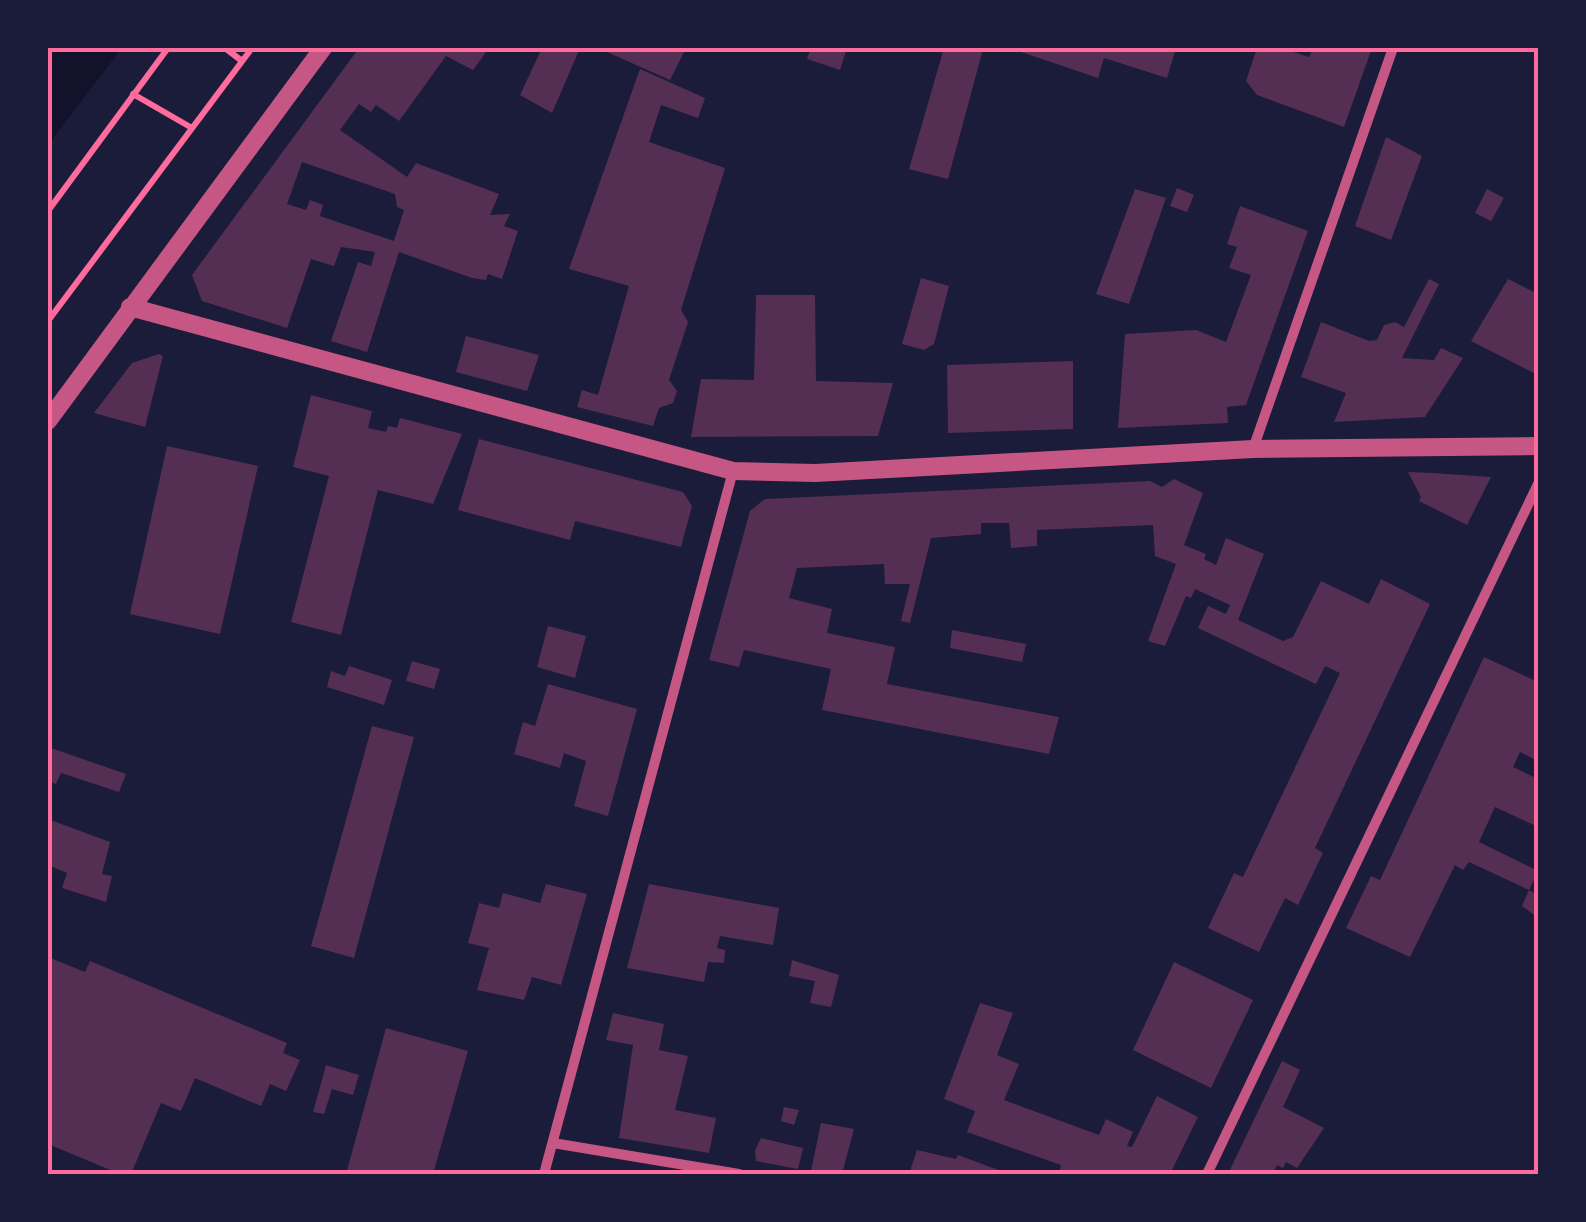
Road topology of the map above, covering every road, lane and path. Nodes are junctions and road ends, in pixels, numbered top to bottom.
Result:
1 (168, 48) edge
2 (224, 48) edge
3 (252, 48) edge
4 (324, 48) edge
5 (1393, 48) edge
6 (242, 61) junction
7 (134, 94) junction
8 (192, 128) junction
9 (48, 211) edge
10 (130, 307) junction
11 (48, 321) edge
12 (48, 421) edge
13 (1538, 446) edge
14 (1253, 449) junction
15 (734, 471) junction
16 (1538, 484) edge
17 (553, 1143) junction
18 (544, 1174) edge
19 (739, 1174) edge
20 (1207, 1174) edge

1 - 7 path
2 - 6 path
3 - 6 path
4 - 10 street
5 - 14 street
6 - 8 path
7 - 8 path
7 - 9 path
8 - 11 path
10 - 12 street
10 - 15 street
13 - 14 street
14 - 15 street
15 - 17 street
16 - 20 street
17 - 18 street
17 - 19 street

